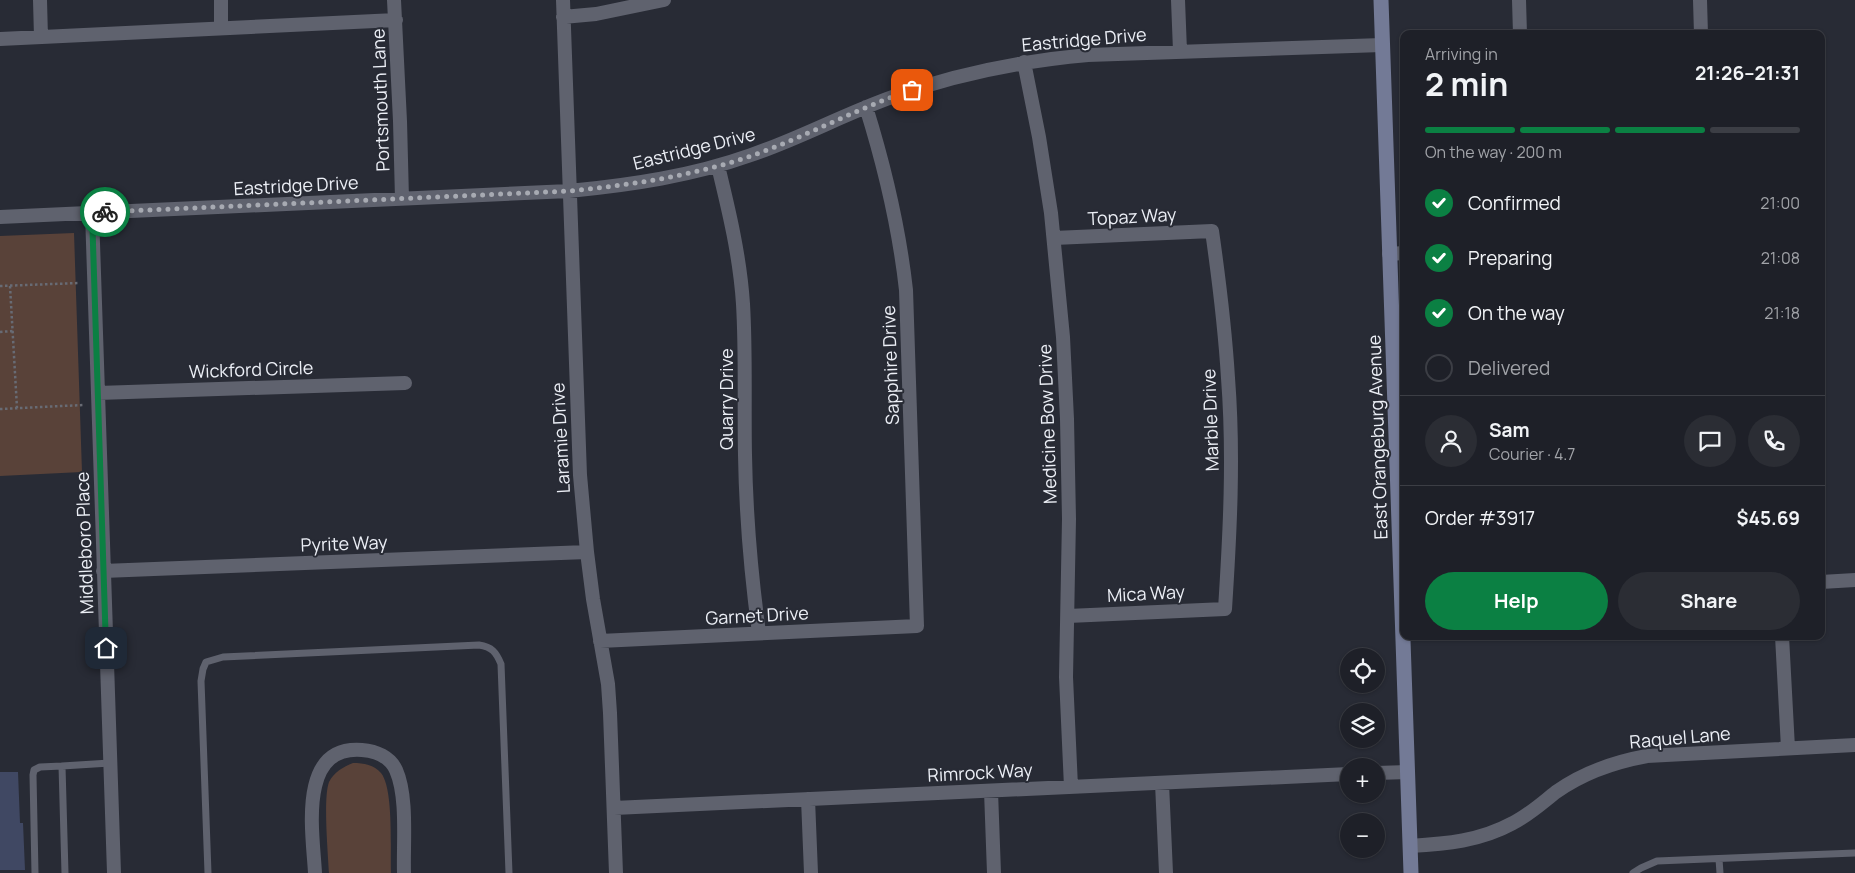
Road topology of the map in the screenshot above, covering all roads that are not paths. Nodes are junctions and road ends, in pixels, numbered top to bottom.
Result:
1 (40, 0) edge
2 (221, 0) edge
3 (394, 0) edge
4 (563, 0) edge
5 (664, 0) edge
6 (1178, 0) edge
7 (1380, 0) edge
8 (1518, 0) edge
9 (1700, 0) edge
10 (563, 17) junction
11 (396, 20) junction
12 (220, 28) junction
13 (1520, 30) edge
14 (1701, 30) edge
15 (41, 37) junction
16 (0, 39) edge
17 (1382, 45) junction
18 (1180, 51) junction
19 (1024, 62) junction
20 (866, 108) junction
21 (718, 166) junction
22 (569, 191) junction
23 (402, 199) junction
24 (92, 213) junction
25 (0, 217) edge
26 (1212, 231) joint
27 (1054, 238) junction
28 (1396, 254) edge
29 (405, 383) dead end
30 (98, 393) junction
31 (1400, 427) edge
32 (587, 552) junction
33 (103, 571) junction
34 (1855, 580) edge
35 (1825, 582) edge
36 (1225, 609) joint
37 (1068, 616) junction
38 (917, 626) joint
39 (759, 633) junction
40 (1405, 640) edge
41 (1782, 640) edge
42 (600, 641) junction
43 (1855, 745) edge
44 (1788, 748) junction
45 (110, 763) junction
46 (62, 766) junction
47 (1408, 772) junction
48 (1385, 773) edge
49 (1340, 774) edge
50 (1162, 783) junction
51 (1071, 787) junction
52 (991, 791) junction
53 (808, 800) junction
54 (614, 808) junction
55 (1410, 846) junction
56 (1855, 853) edge
57 (1719, 859) junction
58 (35, 873) edge
59 (66, 873) edge
60 (114, 873) edge
61 (208, 873) edge
62 (315, 873) edge
63 (404, 873) edge
64 (509, 873) edge
65 (616, 873) edge
66 (811, 873) edge
67 (994, 873) edge
68 (1166, 873) edge
69 (1411, 873) edge
70 (1633, 873) edge
71 (1720, 873) edge

1 - 15 street
2 - 12 street
3 - 11 street, Portsmouth Lane
4 - 10 street, Laramie Drive
5 - 10 street
6 - 18 street
7 - 17 street, East Orangeburg Avenue
8 - 13 street
9 - 14 street
10 - 22 street, Laramie Drive
11 - 12 street
11 - 23 street, Portsmouth Lane
12 - 15 street
15 - 16 street
17 - 18 street, Eastridge Drive
17 - 28 street, East Orangeburg Avenue
18 - 19 street, Eastridge Drive
19 - 20 street, Eastridge Drive
19 - 27 street, Medicine Bow Drive
20 - 21 street, Eastridge Drive
20 - 38 street, Sapphire Drive
21 - 22 street, Eastridge Drive
21 - 39 street, Quarry Drive
22 - 23 street, Eastridge Drive
22 - 32 street, Laramie Drive
23 - 24 street, Eastridge Drive
24 - 25 street, Eastridge Drive
24 - 30 street, Middleboro Place
26 - 27 street, Topaz Way
26 - 36 street, Marble Drive
27 - 37 street, Medicine Bow Drive
28 - 31 street, East Orangeburg Avenue
29 - 30 street, Wickford Circle
30 - 33 street, Middleboro Place
32 - 33 street, Pyrite Way
32 - 42 street, Laramie Drive
33 - 45 street, Middleboro Place
34 - 35 street
36 - 37 street, Mica Way
37 - 51 street, Medicine Bow Drive
38 - 39 street, Garnet Drive
39 - 42 street, Garnet Drive
40 - 47 street, East Orangeburg Avenue
41 - 44 street
42 - 54 street, Laramie Drive
43 - 44 street, Raquel Lane
44 - 55 street, Raquel Lane
45 - 46 lane
45 - 60 street, Middleboro Place
46 - 58 lane
46 - 59 lane
47 - 48 street
47 - 55 street, East Orangeburg Avenue
49 - 50 street, Rimrock Way
50 - 51 street, Rimrock Way
50 - 68 street
51 - 52 street, Rimrock Way
52 - 53 street, Rimrock Way
52 - 67 street
53 - 54 street, Rimrock Way
53 - 66 street
54 - 65 street, Laramie Drive
55 - 69 street, East Orangeburg Avenue
56 - 57 lane
57 - 70 lane
57 - 71 lane
61 - 64 lane
62 - 63 street

